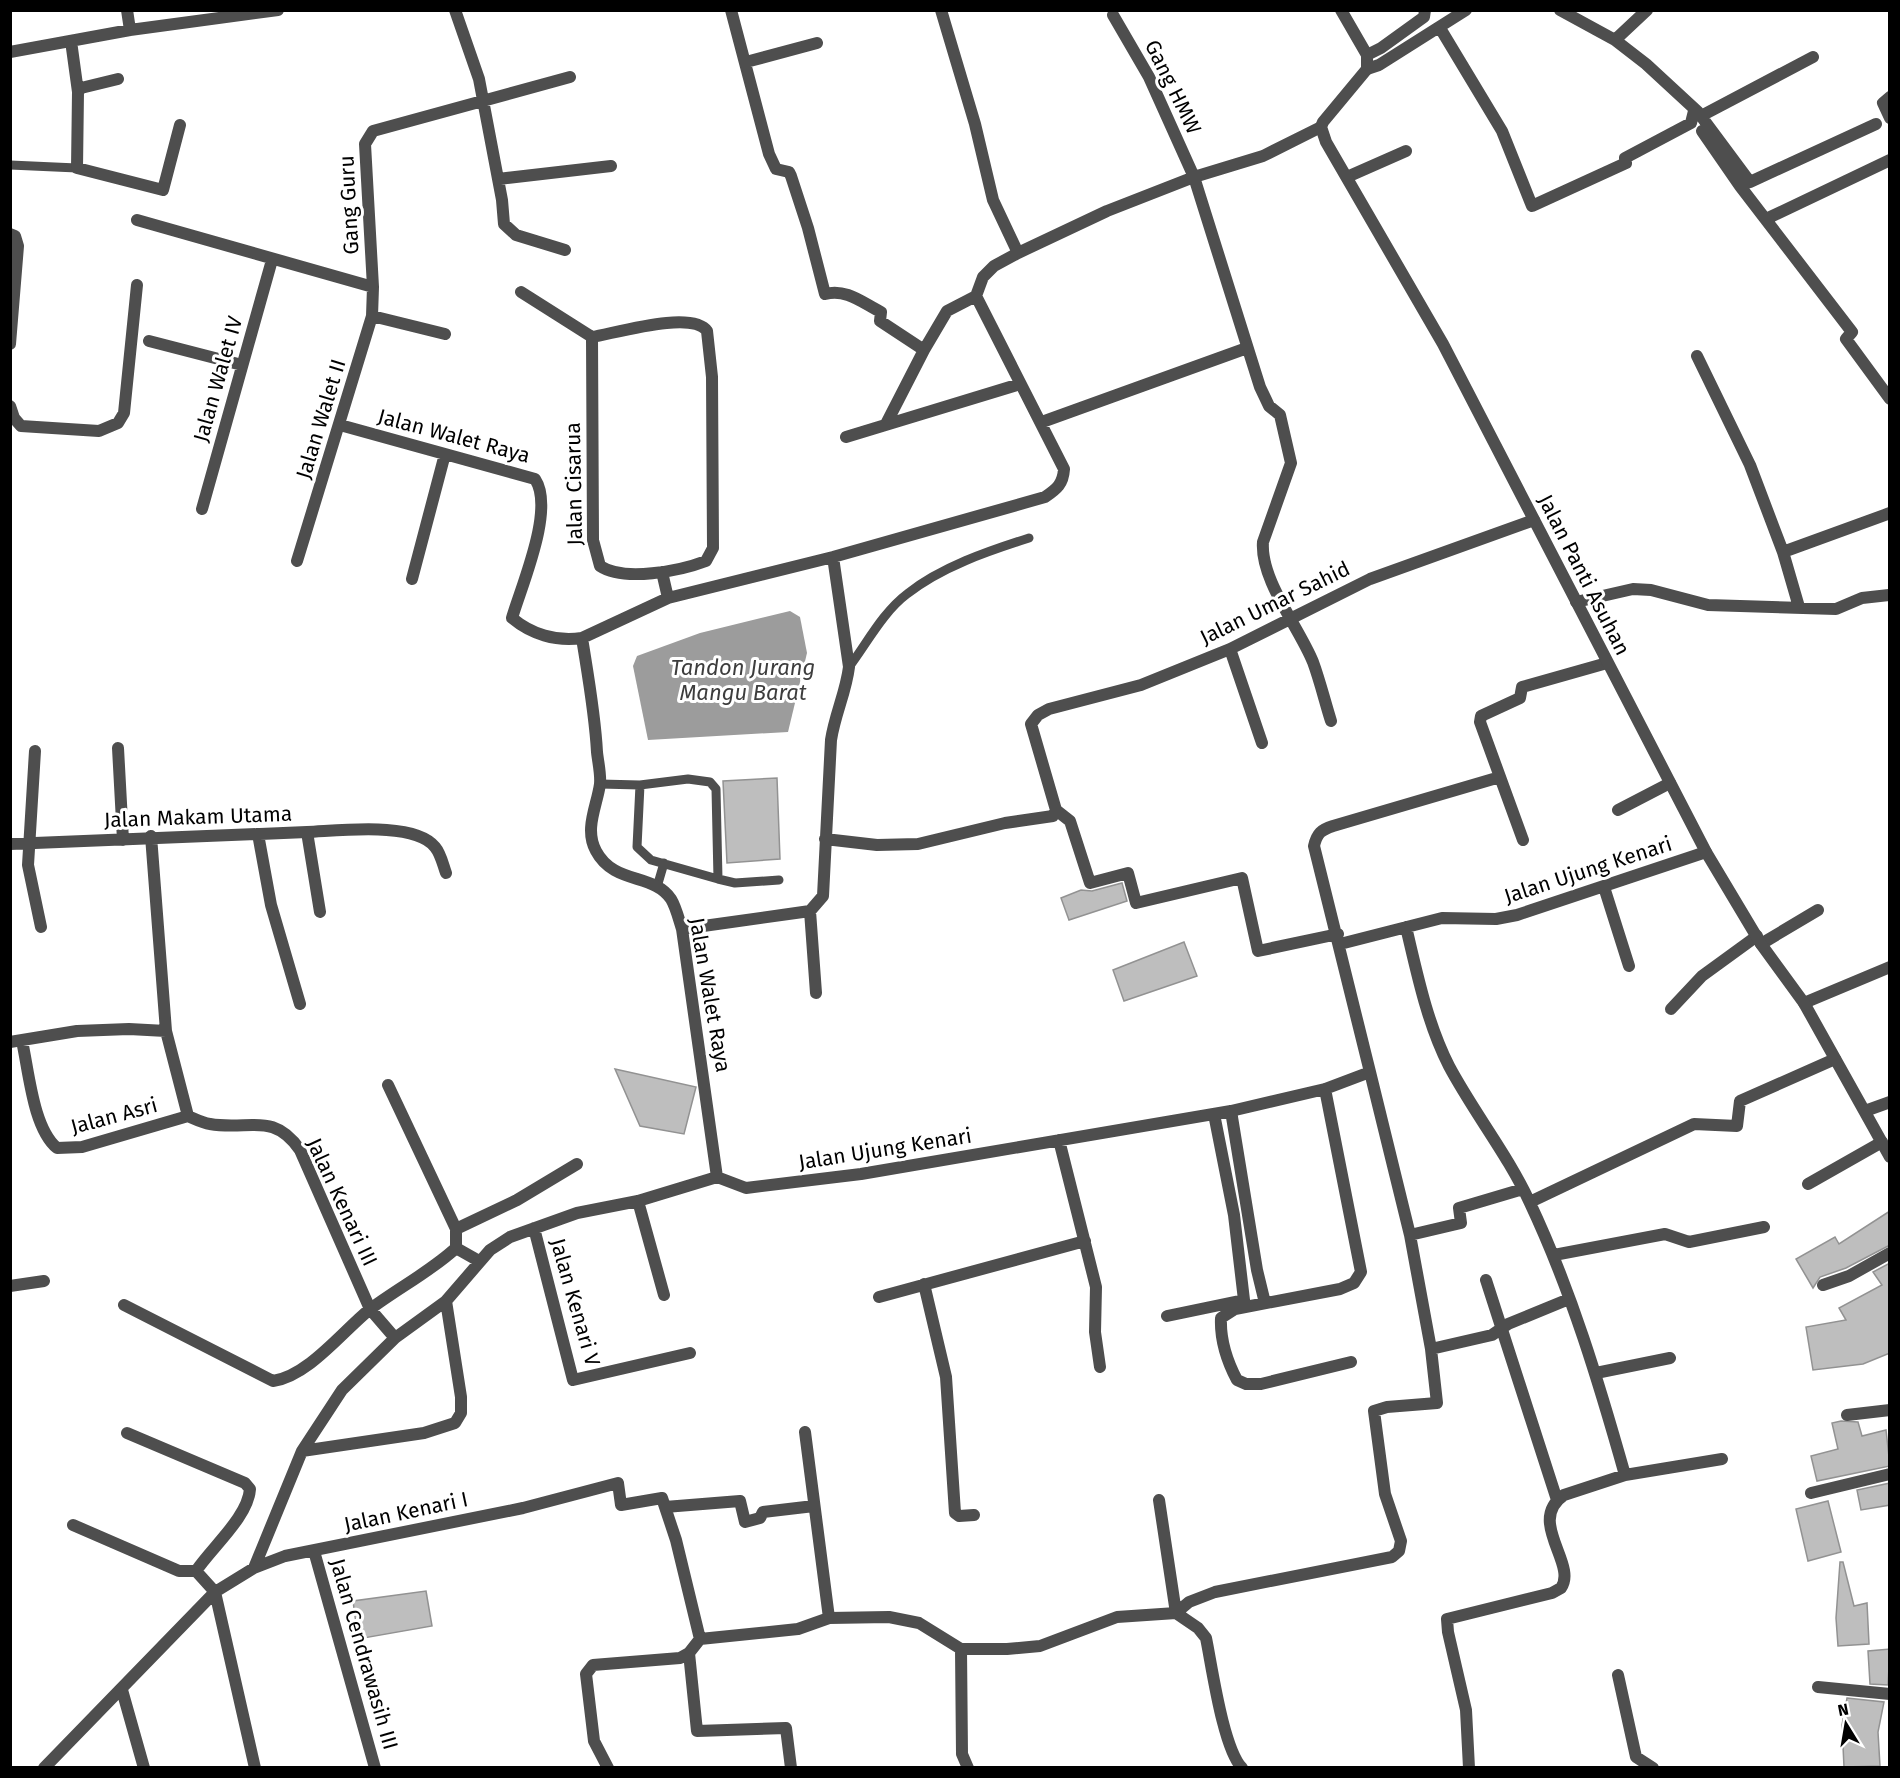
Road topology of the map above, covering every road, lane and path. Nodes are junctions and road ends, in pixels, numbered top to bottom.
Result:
1 (127, 10) edge
2 (278, 10) edge
3 (455, 10) edge
4 (731, 10) edge
5 (941, 10) edge
6 (1341, 10) edge
7 (1425, 10) edge
8 (1467, 10) edge
9 (1560, 10) edge
10 (1647, 10) edge
11 (1113, 15) dead end
12 (1440, 28) junction
13 (130, 30) junction
14 (1615, 40) junction
15 (71, 41) junction
16 (817, 43) dead end
17 (10, 52) edge
18 (1367, 55) junction
19 (1813, 57) dead end
20 (746, 62) junction
21 (1367, 69) junction
22 (570, 77) dead end
23 (118, 79) dead end
24 (78, 92) junction
25 (1890, 97) edge
26 (483, 98) junction
27 (1696, 115) junction
28 (1890, 118) edge
29 (1876, 124) dead end
30 (180, 125) dead end
31 (1321, 128) junction
32 (1406, 151) dead end
33 (1890, 160) edge
34 (10, 165) edge
35 (611, 166) dead end
36 (77, 168) junction
37 (1194, 177) junction
38 (1347, 177) junction
39 (498, 179) junction
40 (1766, 219) junction
41 (137, 220) dead end
42 (10, 234) edge
43 (565, 250) dead end
44 (1018, 253) junction
45 (272, 260) junction
46 (137, 285) dead end
47 (373, 287) junction
48 (521, 292) dead end
49 (976, 296) junction
50 (372, 316) junction
51 (445, 334) dead end
52 (592, 337) junction
53 (150, 341) dead end
54 (10, 344) edge
55 (1247, 348) junction
56 (924, 350) junction
57 (1697, 356) dead end
58 (242, 365) junction
59 (1020, 384) junction
60 (1890, 399) edge
61 (10, 406) edge
62 (1042, 422) junction
63 (886, 424) junction
64 (340, 425) junction
65 (846, 437) dead end
66 (445, 454) junction
67 (202, 509) dead end
68 (1890, 513) edge
69 (1534, 520) junction
70 (1029, 538) dead end
71 (1783, 552) junction
72 (833, 556) junction
73 (297, 561) dead end
74 (662, 572) junction
75 (412, 579) dead end
76 (1889, 595) edge
77 (668, 598) junction
78 (1576, 602) junction
79 (1799, 607) junction
80 (1291, 617) junction
81 (582, 639) junction
82 (1230, 649) junction
83 (1607, 663) junction
84 (849, 667) junction
85 (1331, 721) dead end
86 (1262, 743) dead end
87 (118, 748) dead end
88 (35, 751) dead end
89 (1500, 777) junction
90 (1670, 783) junction
91 (600, 784) junction
92 (640, 785) junction
93 (1056, 810) junction
94 (1618, 810) dead end
95 (307, 832) junction
96 (258, 834) junction
97 (151, 836) junction
98 (825, 839) junction
99 (123, 840) junction
100 (1523, 840) dead end
101 (29, 842) junction
102 (10, 844) edge
103 (1706, 852) junction
104 (664, 863) junction
105 (446, 873) dead end
106 (718, 879) junction
107 (779, 880) dead end
108 (657, 887) junction
109 (1604, 887) junction
110 (1818, 910) dead end
111 (810, 911) junction
112 (320, 912) dead end
113 (41, 927) dead end
114 (1406, 927) junction
115 (682, 929) junction
116 (1339, 939) junction
117 (1759, 940) junction
118 (1629, 966) dead end
119 (1890, 967) edge
120 (816, 993) dead end
121 (1804, 1003) junction
122 (300, 1004) dead end
123 (1671, 1009) dead end
124 (166, 1031) junction
125 (16, 1041) edge
126 (1835, 1059) junction
127 (1370, 1072) junction
128 (388, 1085) dead end
129 (1325, 1089) junction
130 (1890, 1102) edge
131 (1231, 1111) junction
132 (1864, 1111) junction
133 (1214, 1114) junction
134 (188, 1116) junction
135 (1059, 1140) junction
136 (1882, 1142) junction
137 (1890, 1157) edge
138 (577, 1164) dead end
139 (717, 1177) junction
140 (1808, 1184) dead end
141 (1523, 1189) junction
142 (638, 1201) junction
143 (1530, 1202) junction
144 (1764, 1227) dead end
145 (534, 1228) junction
146 (456, 1229) junction
147 (1410, 1235) junction
148 (1085, 1241) junction
149 (1890, 1253) edge
150 (467, 1254) junction
151 (1554, 1255) junction
152 (1486, 1280) dead end
153 (44, 1281) dead end
154 (924, 1284) junction
155 (10, 1286) edge
156 (1823, 1286) dead end
157 (664, 1295) dead end
158 (879, 1297) dead end
159 (1569, 1299) junction
160 (446, 1301) junction
161 (1265, 1303) junction
162 (124, 1305) dead end
163 (370, 1309) junction
164 (1167, 1316) dead end
165 (1502, 1329) junction
166 (395, 1338) junction
167 (1431, 1349) junction
168 (690, 1353) dead end
169 (1670, 1358) dead end
170 (1351, 1362) dead end
171 (1100, 1368) dead end
172 (1596, 1373) junction
173 (1890, 1410) edge
174 (1847, 1415) dead end
175 (805, 1432) dead end
176 (127, 1433) dead end
177 (302, 1451) junction
178 (1722, 1460) dead end
179 (1890, 1474) edge
180 (1625, 1475) junction
181 (1811, 1493) dead end
182 (1160, 1500) dead end
183 (1557, 1500) junction
184 (814, 1506) junction
185 (665, 1508) junction
186 (974, 1515) dead end
187 (74, 1525) dead end
188 (314, 1551) junction
189 (254, 1568) junction
190 (198, 1573) junction
191 (212, 1589) junction
192 (1176, 1612) junction
193 (829, 1618) junction
194 (700, 1639) junction
195 (961, 1649) junction
196 (689, 1653) junction
197 (1618, 1675) dead end
198 (1818, 1687) dead end
199 (122, 1690) junction
200 (1890, 1694) edge
201 (44, 1767) edge
202 (144, 1767) edge
203 (255, 1767) edge
204 (375, 1767) edge
205 (608, 1767) edge
206 (791, 1767) edge
207 (968, 1767) edge
208 (1238, 1767) edge
209 (1469, 1767) edge
210 (1653, 1767) edge

1 - 13 street
2 - 13 street
3 - 26 street
4 - 20 street
5 - 44 street
6 - 18 street
7 - 18 street
8 - 12 street
9 - 14 street
10 - 14 street
11 - 37 street, Gang HMW
12 - 21 street
12 - 27 street
13 - 15 street
14 - 27 street
15 - 17 street
15 - 24 street
16 - 20 street
18 - 21 street
19 - 27 street
20 - 56 street
21 - 31 street
22 - 26 street, Gang Guru
23 - 24 street
24 - 36 street
25 - 28 street
26 - 39 street
26 - 47 street, Gang Guru
27 - 29 street
27 - 40 street
30 - 36 street
31 - 37 street
31 - 38 street, Jalan Panti Asuhan
32 - 38 street
33 - 40 street
34 - 36 lane
35 - 39 street
37 - 44 street
37 - 55 street, Gang HMW
38 - 69 street, Jalan Panti Asuhan
39 - 43 street
40 - 60 street
41 - 45 street
42 - 54 street
44 - 49 street
45 - 47 street
45 - 58 street, Jalan Walet IV
46 - 61 street
47 - 50 street, Jalan Walet II
48 - 52 street
49 - 56 street
49 - 59 street
50 - 51 street
50 - 64 street, Jalan Walet II
52 - 74 street, Jalan Cisarua
52 - 74 street, Jalan Cisarua
53 - 58 street
55 - 62 street
55 - 80 street, Gang HMW
56 - 63 street
57 - 71 street
58 - 67 street, Jalan Walet IV
59 - 62 street
59 - 63 street
62 - 72 street
63 - 65 street
64 - 66 street, Jalan Walet Raya
64 - 73 street, Jalan Walet II
66 - 75 street
66 - 81 street, Jalan Walet Raya
68 - 71 street
69 - 78 street, Jalan Panti Asuhan
69 - 80 street, Jalan Umar Sahid
70 - 84 lane
71 - 79 street
72 - 77 street
72 - 84 street
74 - 77 street
76 - 79 street
77 - 81 street
78 - 79 street
78 - 83 street, Jalan Panti Asuhan
80 - 82 street, Jalan Umar Sahid
80 - 85 street, Gang HMW
81 - 91 street
82 - 86 street
82 - 93 street, Jalan Umar Sahid
83 - 89 street
83 - 90 street, Jalan Panti Asuhan
84 - 98 street
87 - 99 street
88 - 101 street
89 - 100 street
89 - 116 street
90 - 94 street
90 - 103 street, Jalan Panti Asuhan
91 - 92 lane
91 - 108 street
92 - 104 lane
92 - 106 lane
93 - 98 street
93 - 116 street, Jalan Ujung Kenari
95 - 96 street, Jalan Makam Utama
95 - 105 street
95 - 112 street, Jalan Makam Utama
96 - 97 street, Jalan Makam Utama
96 - 122 street
97 - 99 street, Jalan Makam Utama
97 - 124 street
98 - 111 street
99 - 101 street, Jalan Makam Utama
101 - 102 street, Jalan Makam Utama
101 - 113 street
103 - 109 street, Jalan Ujung Kenari
103 - 117 street, Jalan Panti Asuhan
104 - 106 lane
104 - 108 lane
106 - 107 lane
108 - 115 street, Jalan Walet Raya
109 - 114 street, Jalan Ujung Kenari
109 - 118 street
110 - 117 street
111 - 115 street
111 - 120 street
114 - 116 street, Jalan Ujung Kenari
114 - 141 street
115 - 139 street, Jalan Walet Raya
116 - 127 street
117 - 121 street, Jalan Panti Asuhan
117 - 123 street
119 - 121 street
121 - 126 street, Jalan Panti Asuhan
124 - 125 street
124 - 134 street
125 - 134 street, Jalan Asri
126 - 132 street, Jalan Panti Asuhan
126 - 143 street
127 - 129 street, Jalan Ujung Kenari
127 - 147 street
128 - 146 street
129 - 131 street, Jalan Ujung Kenari
129 - 161 street
130 - 132 street
131 - 133 street, Jalan Ujung Kenari
131 - 161 street
132 - 136 street, Jalan Panti Asuhan
133 - 135 street, Jalan Ujung Kenari
133 - 164 street
134 - 163 street, Jalan Kenari III
135 - 139 street, Jalan Ujung Kenari
135 - 148 street
136 - 137 street, Jalan Panti Asuhan
136 - 140 street
138 - 146 street
139 - 142 street
141 - 143 street
141 - 147 street
142 - 145 street
142 - 157 street
143 - 151 street
144 - 151 street
145 - 150 street
145 - 168 street, Jalan Kenari V
146 - 150 street
147 - 167 street
148 - 154 street
148 - 171 street
149 - 156 street
150 - 160 street
150 - 163 street
151 - 159 street
152 - 165 street
153 - 155 street
154 - 158 street
154 - 186 street
159 - 165 street
159 - 172 street
160 - 166 street
160 - 177 street
161 - 170 street
162 - 163 street
163 - 166 street, Jalan Kenari III
165 - 167 street
165 - 183 street
166 - 177 street
167 - 192 street
169 - 172 street
172 - 180 street
173 - 174 street
175 - 184 street
176 - 190 street
177 - 189 street
178 - 180 street
179 - 181 street
180 - 183 street
182 - 192 street
183 - 209 street
184 - 185 street
184 - 193 street
185 - 188 street, Jalan Kenari I
185 - 194 street
187 - 190 street
188 - 189 street, Jalan Kenari I
188 - 204 street, Jalan Cendrawasih III
189 - 191 street, Jalan Kenari I
190 - 191 street
191 - 199 street, Jalan Kenari I
191 - 203 street
192 - 195 street
192 - 208 street
193 - 194 street
193 - 195 street
194 - 196 street
195 - 207 street
196 - 205 street
196 - 206 street
197 - 210 street
198 - 200 street
199 - 201 street, Jalan Kenari I
199 - 202 street

